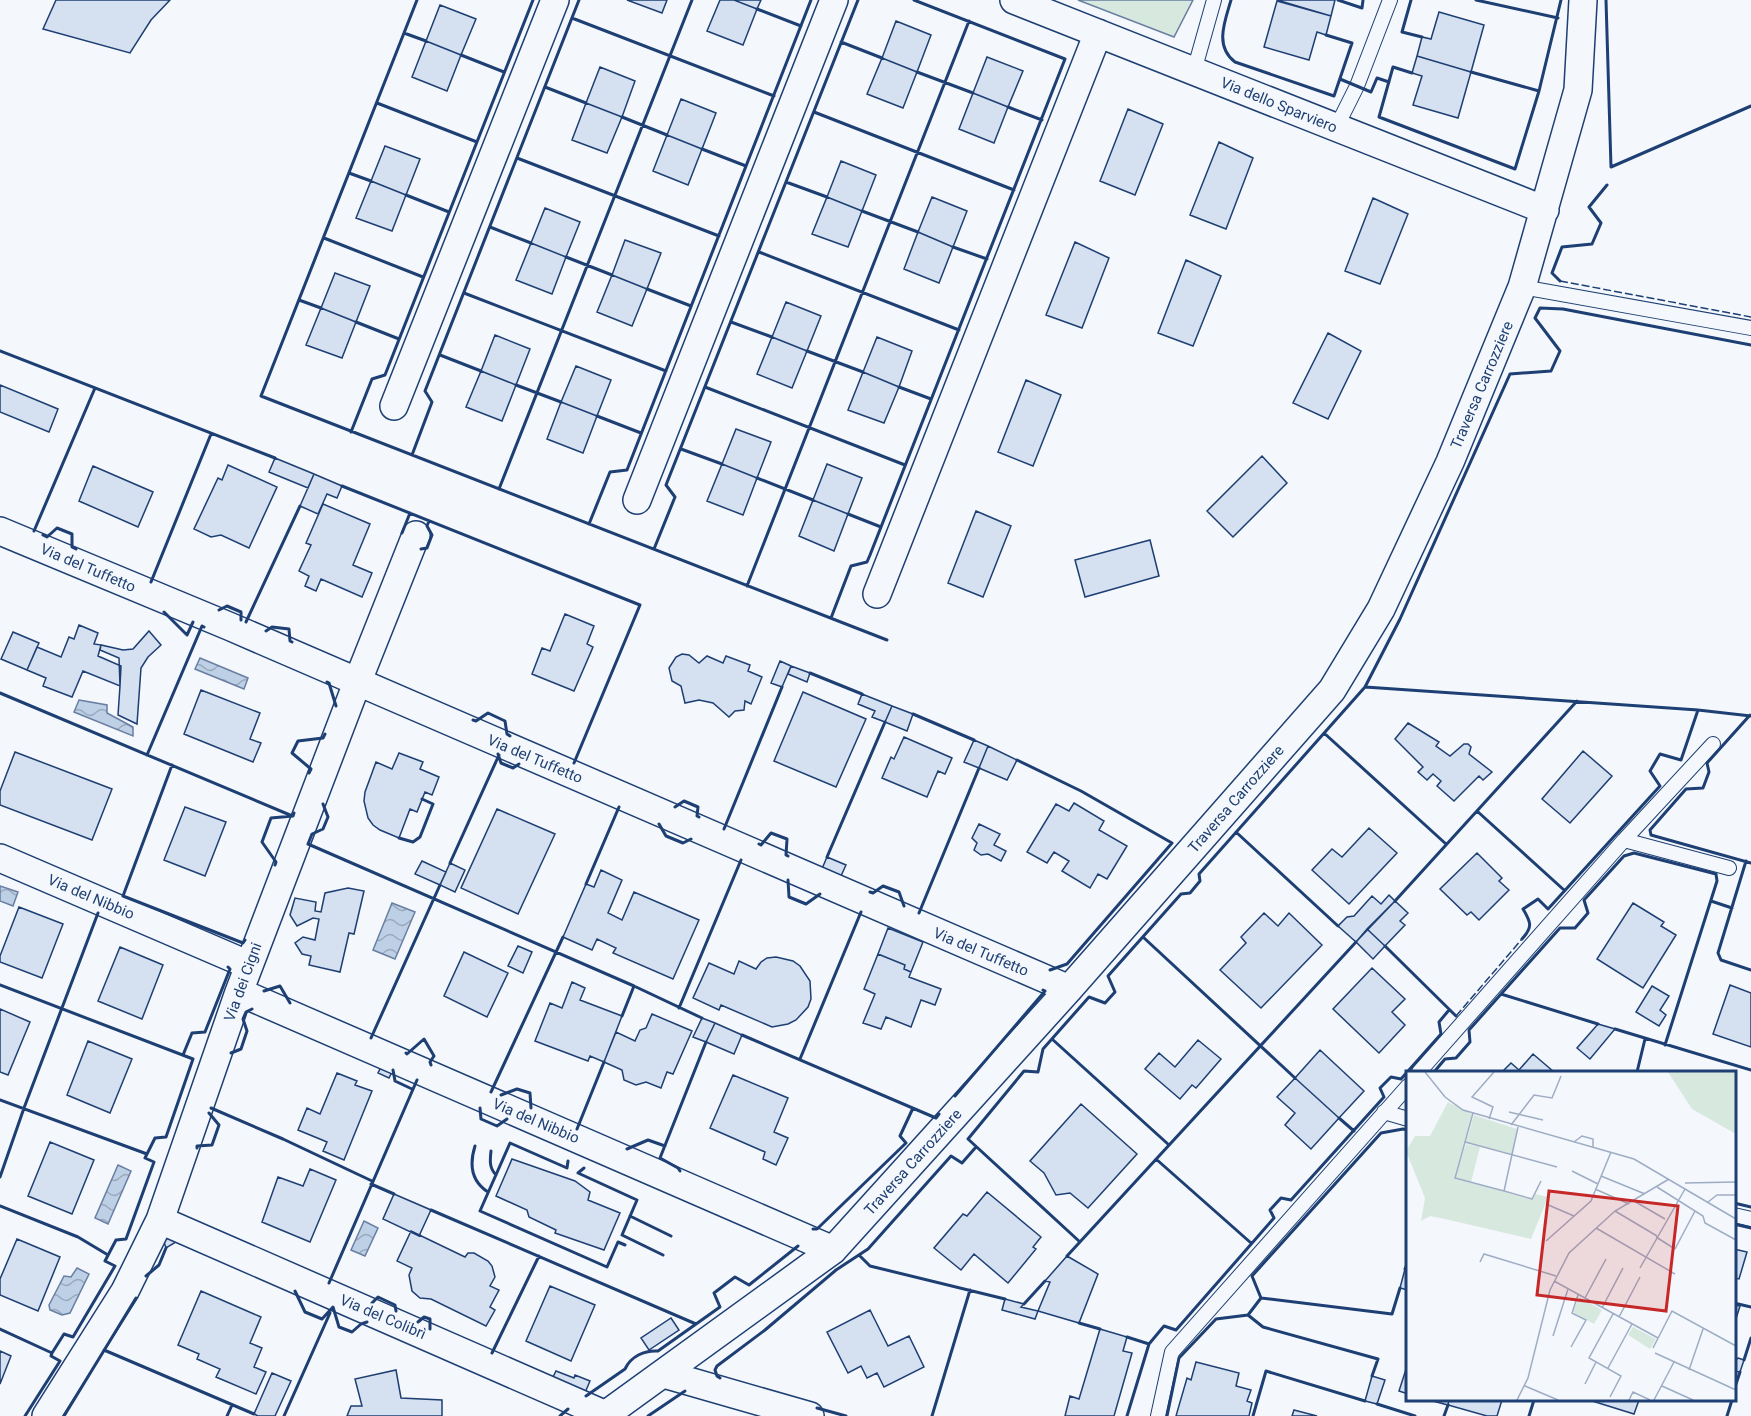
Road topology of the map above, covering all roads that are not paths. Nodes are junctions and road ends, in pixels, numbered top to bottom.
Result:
1 (555, 0) edge
2 (834, 0) edge
3 (1014, 0) edge
4 (1214, 0) edge
5 (1390, 0) edge
6 (1583, 0) edge
7 (1098, 33) junction
8 (1194, 71) junction
9 (1336, 128) junction
10 (1545, 210) junction
11 (1522, 287) junction
12 (1751, 328) edge
13 (394, 406) dead end
14 (637, 500) dead end
15 (0, 531) edge
16 (416, 535) dead end
17 (876, 594) dead end
18 (357, 683) junction
19 (1713, 744) dead end
20 (1624, 840) junction
21 (0, 858) edge
22 (1729, 868) dead end
23 (249, 965) junction
24 (1069, 989) junction
25 (239, 992) junction
26 (1420, 1071) edge
27 (1406, 1087) edge
28 (1384, 1112) junction
29 (1406, 1119) edge
30 (1736, 1215) edge
31 (1751, 1219) edge
32 (160, 1220) junction
33 (833, 1250) junction
34 (664, 1374) junction
35 (605, 1415) edge
36 (46, 1416) edge
37 (810, 1416) edge
38 (1158, 1416) edge

1 - 13 street
2 - 14 street
3 - 7 street, Via dello Sparviero
4 - 8 lane
5 - 9 lane
6 - 10 street, Traversa Carrozziere
7 - 8 street, Via dello Sparviero
7 - 17 street
8 - 9 street, Via dello Sparviero
9 - 10 street, Via dello Sparviero
10 - 11 street, Traversa Carrozziere
11 - 12 lane
11 - 24 street, Traversa Carrozziere
15 - 18 street, Via del Tuffetto
16 - 18 street, Via dei Cigni
18 - 23 street, Via dei Cigni
18 - 24 street, Via del Tuffetto
19 - 20 lane
20 - 22 lane
20 - 26 lane
21 - 23 street, Via del Nibbio
23 - 25 street, Via dei Cigni
24 - 33 street, Traversa Carrozziere
25 - 32 street, Via dei Cigni
25 - 33 street, Via del Nibbio
27 - 28 lane
28 - 29 lane
28 - 38 lane
30 - 31 lane
32 - 35 street, Via del Colibrì
32 - 36 street, Via dei Cigni
33 - 34 street, Traversa Carrozziere
34 - 35 street, Traversa Carrozziere
34 - 37 street

